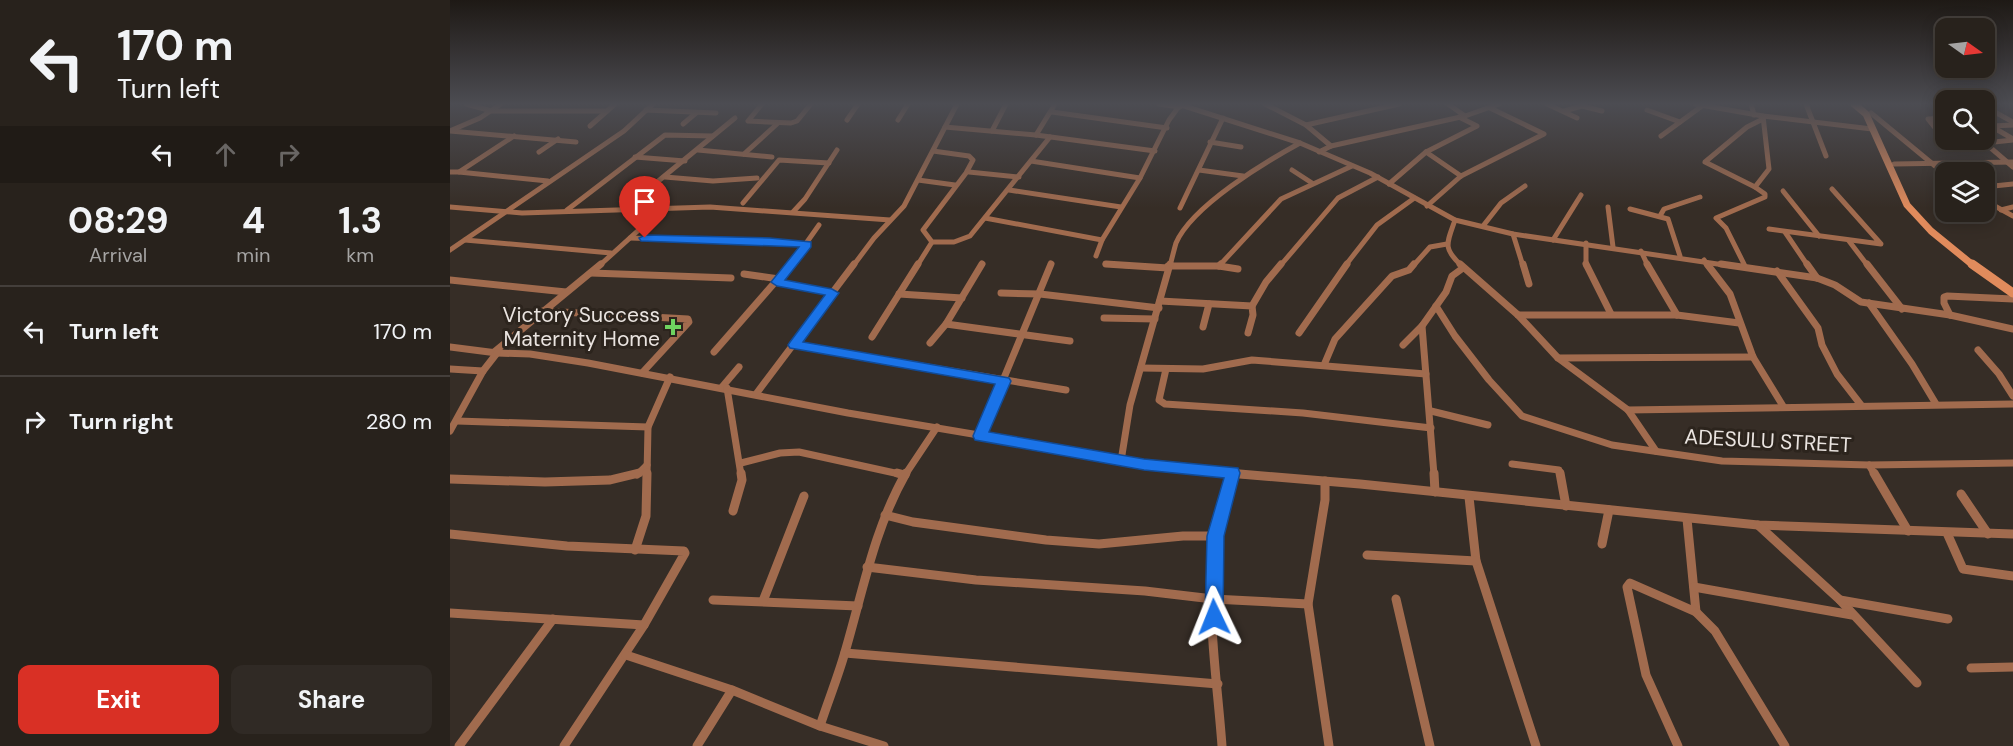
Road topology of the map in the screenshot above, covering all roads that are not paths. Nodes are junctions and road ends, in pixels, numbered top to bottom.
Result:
1 (510, 139) edge
2 (558, 139) joint
3 (611, 139) edge
4 (660, 139) edge
5 (710, 139) edge
6 (761, 139) edge
7 (939, 139) edge
8 (1049, 139) edge
9 (1064, 139) edge
10 (1161, 139) edge
11 (1212, 139) edge
12 (1287, 139) edge
13 (1322, 139) edge
14 (1362, 139) edge
15 (1452, 139) edge
16 (1534, 139) edge
17 (1733, 139) edge
18 (1765, 139) edge
19 (1820, 139) edge
20 (1877, 139) edge
21 (1883, 139) edge
22 (1903, 139) edge
23 (2013, 140) edge
24 (576, 142) dead end
25 (1210, 142) junction
26 (1995, 142) edge
27 (1300, 143) junction
28 (1331, 146) junction
29 (1241, 147) dead end
30 (698, 150) junction
31 (837, 150) dead end
32 (1993, 150) edge
33 (933, 151) junction
34 (1155, 151) junction
35 (539, 152) dead end
36 (1319, 152) junction
37 (1426, 152) junction
38 (744, 154) junction
39 (1826, 156) dead end
40 (635, 157) junction
41 (772, 157) dead end
42 (685, 160) junction
43 (1031, 161) junction
44 (2006, 162) junction
45 (2013, 162) edge
46 (829, 163) junction
47 (1894, 164) junction
48 (1930, 164) junction
49 (1352, 166) junction
50 (1935, 167) edge
51 (2013, 167) edge
52 (1199, 170) junction
53 (1292, 170) dead end
54 (450, 172) edge
55 (459, 172) junction
56 (969, 172) junction
57 (1243, 176) junction
58 (1461, 176) junction
59 (665, 177) junction
60 (1019, 177) junction
61 (1378, 177) junction
62 (757, 178) dead end
63 (1140, 178) junction
64 (918, 180) junction
65 (548, 181) junction
66 (1312, 183) junction
67 (1389, 184) junction
68 (2013, 184) edge
69 (955, 185) junction
70 (1525, 186) dead end
71 (1995, 186) edge
72 (1755, 187) junction
73 (1832, 189) dead end
74 (1010, 190) junction
75 (1783, 191) dead end
76 (1581, 195) dead end
77 (1700, 197) dead end
78 (1413, 199) junction
79 (743, 202) dead end
80 (1427, 206) junction
81 (1995, 206) edge
82 (1121, 207) junction
83 (1608, 207) dead end
84 (2013, 207) edge
85 (451, 208) edge
86 (663, 208) junction
87 (1180, 208) dead end
88 (1630, 208) dead end
89 (567, 210) junction
90 (623, 210) junction
91 (2001, 210) junction
92 (793, 212) junction
93 (502, 213) junction
94 (1660, 216) junction
95 (2013, 216) edge
96 (985, 218) junction
97 (890, 220) junction
98 (1455, 220) junction
99 (819, 225) dead end
100 (1483, 226) junction
101 (1769, 229) dead end
102 (1785, 232) junction
103 (1513, 234) junction
104 (1819, 236) junction
105 (630, 238) junction
106 (465, 240) junction
107 (1102, 240) junction
108 (1553, 240) junction
109 (1849, 241) junction
110 (932, 242) junction
111 (1586, 243) junction
112 (807, 244) junction
113 (1447, 244) junction
114 (1613, 247) junction
115 (450, 250) edge
116 (1641, 251) junction
117 (611, 253) junction
118 (1096, 256) dead end
119 (1680, 256) junction
120 (1704, 260) junction
121 (982, 264) dead end
122 (1051, 264) dead end
123 (1105, 264) dead end
124 (1219, 266) junction
125 (1745, 266) junction
126 (1168, 267) junction
127 (1463, 268) junction
128 (1238, 269) dead end
129 (1777, 271) junction
130 (591, 273) junction
131 (744, 274) dead end
132 (731, 278) dead end
133 (1817, 278) junction
134 (450, 280) edge
135 (778, 280) junction
136 (1529, 284) dead end
137 (2013, 291) edge
138 (566, 292) junction
139 (832, 293) junction
140 (1001, 293) dead end
141 (900, 294) junction
142 (1040, 294) junction
143 (962, 298) junction
144 (2013, 299) edge
145 (1869, 303) junction
146 (1160, 304) junction
147 (1209, 304) junction
148 (1252, 306) junction
149 (1436, 306) junction
150 (1902, 309) junction
151 (543, 311) junction
152 (1611, 314) junction
153 (1518, 315) junction
154 (1677, 315) junction
155 (1950, 315) junction
156 (1104, 318) dead end
157 (1155, 319) junction
158 (1739, 323) junction
159 (946, 324) junction
160 (1422, 326) junction
161 (1203, 327) dead end
162 (2013, 329) edge
163 (1248, 333) dead end
164 (1299, 333) dead end
165 (1023, 334) junction
166 (872, 337) dead end
167 (1070, 341) dead end
168 (930, 343) dead end
169 (794, 345) junction
170 (1403, 345) dead end
171 (450, 347) edge
172 (1978, 350) dead end
173 (714, 352) dead end
174 (495, 353) junction
175 (1558, 357) junction
176 (1753, 357) junction
177 (1324, 365) junction
178 (739, 367) dead end
179 (1141, 368) junction
180 (453, 369) edge
181 (1166, 369) junction
182 (483, 372) junction
183 (642, 373) junction
184 (1426, 374) junction
185 (450, 375) edge
186 (670, 377) junction
187 (1004, 381) junction
188 (725, 387) junction
189 (1066, 390) dead end
190 (756, 394) junction
191 (2013, 396) edge
192 (1936, 404) junction
193 (2009, 404) edge
194 (1861, 405) junction
195 (1783, 406) junction
196 (1628, 410) junction
197 (1431, 411) junction
198 (2013, 412) edge
199 (457, 421) junction
200 (1488, 425) dead end
201 (648, 427) junction
202 (937, 427) junction
203 (1431, 428) junction
204 (450, 431) edge
205 (980, 436) junction
206 (1656, 451) junction
207 (1121, 461) junction
208 (741, 463) junction
209 (2013, 463) edge
210 (1512, 464) dead end
211 (647, 465) junction
212 (1869, 465) junction
213 (1233, 473) junction
214 (905, 475) junction
215 (450, 479) edge
216 (1325, 481) junction
217 (1435, 492) junction
218 (1961, 494) dead end
219 (804, 496) dead end
220 (1468, 497) junction
221 (1566, 506) junction
222 (1609, 510) junction
223 (733, 511) dead end
224 (885, 515) junction
225 (1687, 519) junction
226 (1758, 525) junction
227 (1908, 531) junction
228 (1947, 533) junction
229 (450, 534) edge
230 (1988, 534) junction
231 (2013, 534) edge
232 (1215, 536) junction
233 (1602, 544) dead end
234 (635, 550) junction
235 (1367, 555) dead end
236 (1476, 561) junction
237 (867, 567) junction
238 (2013, 576) edge
239 (1694, 587) junction
240 (1213, 599) junction
241 (1396, 599) dead end
242 (713, 600) dead end
243 (1840, 600) junction
244 (763, 601) junction
245 (1308, 604) junction
246 (858, 606) junction
247 (1696, 612) junction
248 (450, 613) edge
249 (1852, 615) junction
250 (553, 619) junction
251 (1948, 619) dead end
252 (645, 625) junction
253 (845, 653) junction
254 (626, 655) junction
255 (2013, 667) edge
256 (1971, 668) dead end
257 (1917, 683) dead end
258 (1218, 684) junction
259 (732, 690) junction
260 (820, 726) junction
261 (459, 746) edge
262 (564, 746) edge
263 (697, 746) edge
264 (882, 746) edge
265 (1222, 746) edge
266 (1329, 746) edge
267 (1430, 746) edge
268 (1536, 746) edge
269 (1678, 746) edge
270 (1785, 746) edge

1 - 55 street
2 - 24 street
2 - 35 street
3 - 65 street
4 - 40 street
5 - 30 street
6 - 38 street
7 - 33 street
8 - 43 street
9 - 34 street
10 - 34 street
11 - 25 street
12 - 27 street
13 - 28 street
14 - 28 street
15 - 37 street
16 - 58 street
17 - 72 street
18 - 72 street
19 - 39 street
20 - 137 street
21 - 47 street
22 - 48 street
23 - 26 street
25 - 29 street
25 - 52 street
27 - 36 street
27 - 57 street
28 - 36 street
30 - 38 street
30 - 42 street
31 - 46 street
32 - 44 street
33 - 56 street
33 - 64 street
34 - 63 street
36 - 49 street
37 - 58 street
37 - 67 street
38 - 41 street
40 - 42 street
40 - 89 street
42 - 59 street
43 - 60 street
43 - 63 street
44 - 45 street
44 - 48 street
44 - 51 street
46 - 79 street
46 - 92 street
47 - 48 street
47 - 137 street
48 - 50 street
49 - 61 street
49 - 66 street
52 - 57 street
52 - 87 street
53 - 66 street
54 - 55 street
55 - 65 street
56 - 60 street
56 - 69 street
57 - 126 street
58 - 80 street
59 - 62 street
59 - 90 street
60 - 74 street
61 - 67 street
61 - 148 street
63 - 82 street
64 - 69 street
64 - 97 street
65 - 93 street
66 - 124 street
67 - 78 street
68 - 71 street
69 - 110 street
70 - 100 street
72 - 125 street
73 - 109 street
74 - 82 street
74 - 96 street
75 - 104 street
76 - 108 street
77 - 94 street
78 - 80 street
78 - 164 street
80 - 98 street
81 - 91 street
82 - 107 street
83 - 114 street
84 - 91 street
85 - 93 street
86 - 90 street
86 - 92 street
86 - 105 street
88 - 94 street
89 - 90 street
89 - 93 street
91 - 95 street
92 - 97 street
93 - 106 street
94 - 119 street
96 - 107 street
96 - 110 street
97 - 139 street
98 - 100 street
98 - 113 street
99 - 112 street
100 - 103 street
101 - 102 street
102 - 104 street
102 - 133 street
103 - 108 street
103 - 136 street
104 - 109 street
105 - 112 street
105 - 117 street
106 - 115 street
106 - 117 street
107 - 118 street
108 - 111 street
109 - 150 street
110 - 141 street
111 - 114 street
111 - 152 street
112 - 135 street
113 - 127 street
113 - 177 street
114 - 116 street
116 - 119 street
116 - 154 street
117 - 130 street
119 - 120 street
120 - 125 street
120 - 158 street
121 - 143 street
122 - 142 street
123 - 126 street
124 - 126 street
124 - 128 street
125 - 129 street
126 - 146 street
127 - 149 street
127 - 153 street
129 - 133 street
129 - 194 street
130 - 132 street
130 - 138 street
131 - 135 street
133 - 145 street
134 - 138 street
135 - 139 street
135 - 173 street
138 - 151 street
139 - 169 street
140 - 142 street
141 - 143 street
141 - 166 street
142 - 146 street
142 - 165 street
143 - 159 street
144 - 155 street
145 - 150 street
145 - 192 street
146 - 147 street
146 - 157 street
147 - 148 street
147 - 161 street
148 - 163 street
149 - 160 street
149 - 206 street, ADESULU STREET
150 - 155 street
151 - 174 street
151 - 183 street
152 - 153 street
152 - 154 street
153 - 175 street
154 - 158 street
155 - 162 street
156 - 157 street
157 - 179 street
158 - 176 street
159 - 165 street
159 - 168 street
160 - 170 street
160 - 184 street
165 - 167 street
165 - 187 street
169 - 187 street
169 - 190 street
171 - 174 street
172 - 191 street
174 - 182 street
174 - 183 street
175 - 176 street
175 - 196 street
176 - 195 street
177 - 181 street
177 - 184 street
178 - 188 street
179 - 181 street
179 - 207 street
180 - 182 street
180 - 185 street
181 - 203 street
182 - 199 street
183 - 186 street
184 - 197 street
186 - 188 street
186 - 201 street
187 - 189 street
187 - 205 street
188 - 190 street
188 - 208 street
190 - 202 street
192 - 193 street
192 - 194 street
193 - 198 street
194 - 195 street
195 - 196 street
196 - 206 street
197 - 200 street
197 - 203 street
199 - 201 street
199 - 204 street
201 - 211 street
202 - 205 street
202 - 214 street
203 - 217 street
205 - 207 street
206 - 212 street, ADESULU STREET
207 - 213 street
208 - 214 street
208 - 223 street
209 - 212 street, ADESULU STREET
210 - 221 street
211 - 215 street
211 - 234 street
212 - 227 street
213 - 216 street
213 - 232 street
214 - 224 street
216 - 217 street
216 - 245 street
217 - 220 street
218 - 230 street
219 - 244 street
220 - 221 street
220 - 236 street
221 - 222 street
222 - 225 street
222 - 233 street
224 - 232 street
224 - 237 street
225 - 226 street
225 - 239 street
226 - 227 street
226 - 243 street
227 - 228 street
228 - 230 street
228 - 238 street
229 - 234 street
230 - 231 street
232 - 240 street
234 - 252 street
235 - 236 street
236 - 268 street
237 - 240 street
237 - 246 street
239 - 247 street
239 - 249 street
240 - 245 street
240 - 258 street
241 - 267 street
242 - 244 street
243 - 249 street
243 - 251 street
244 - 246 street
245 - 266 street
246 - 253 street
247 - 269 street
247 - 270 street
248 - 250 street
249 - 257 street
250 - 252 street
250 - 261 street
252 - 254 street
253 - 258 street
253 - 260 street
254 - 259 street
254 - 262 street
255 - 256 street
258 - 265 street
259 - 260 street
259 - 263 street
260 - 264 street

